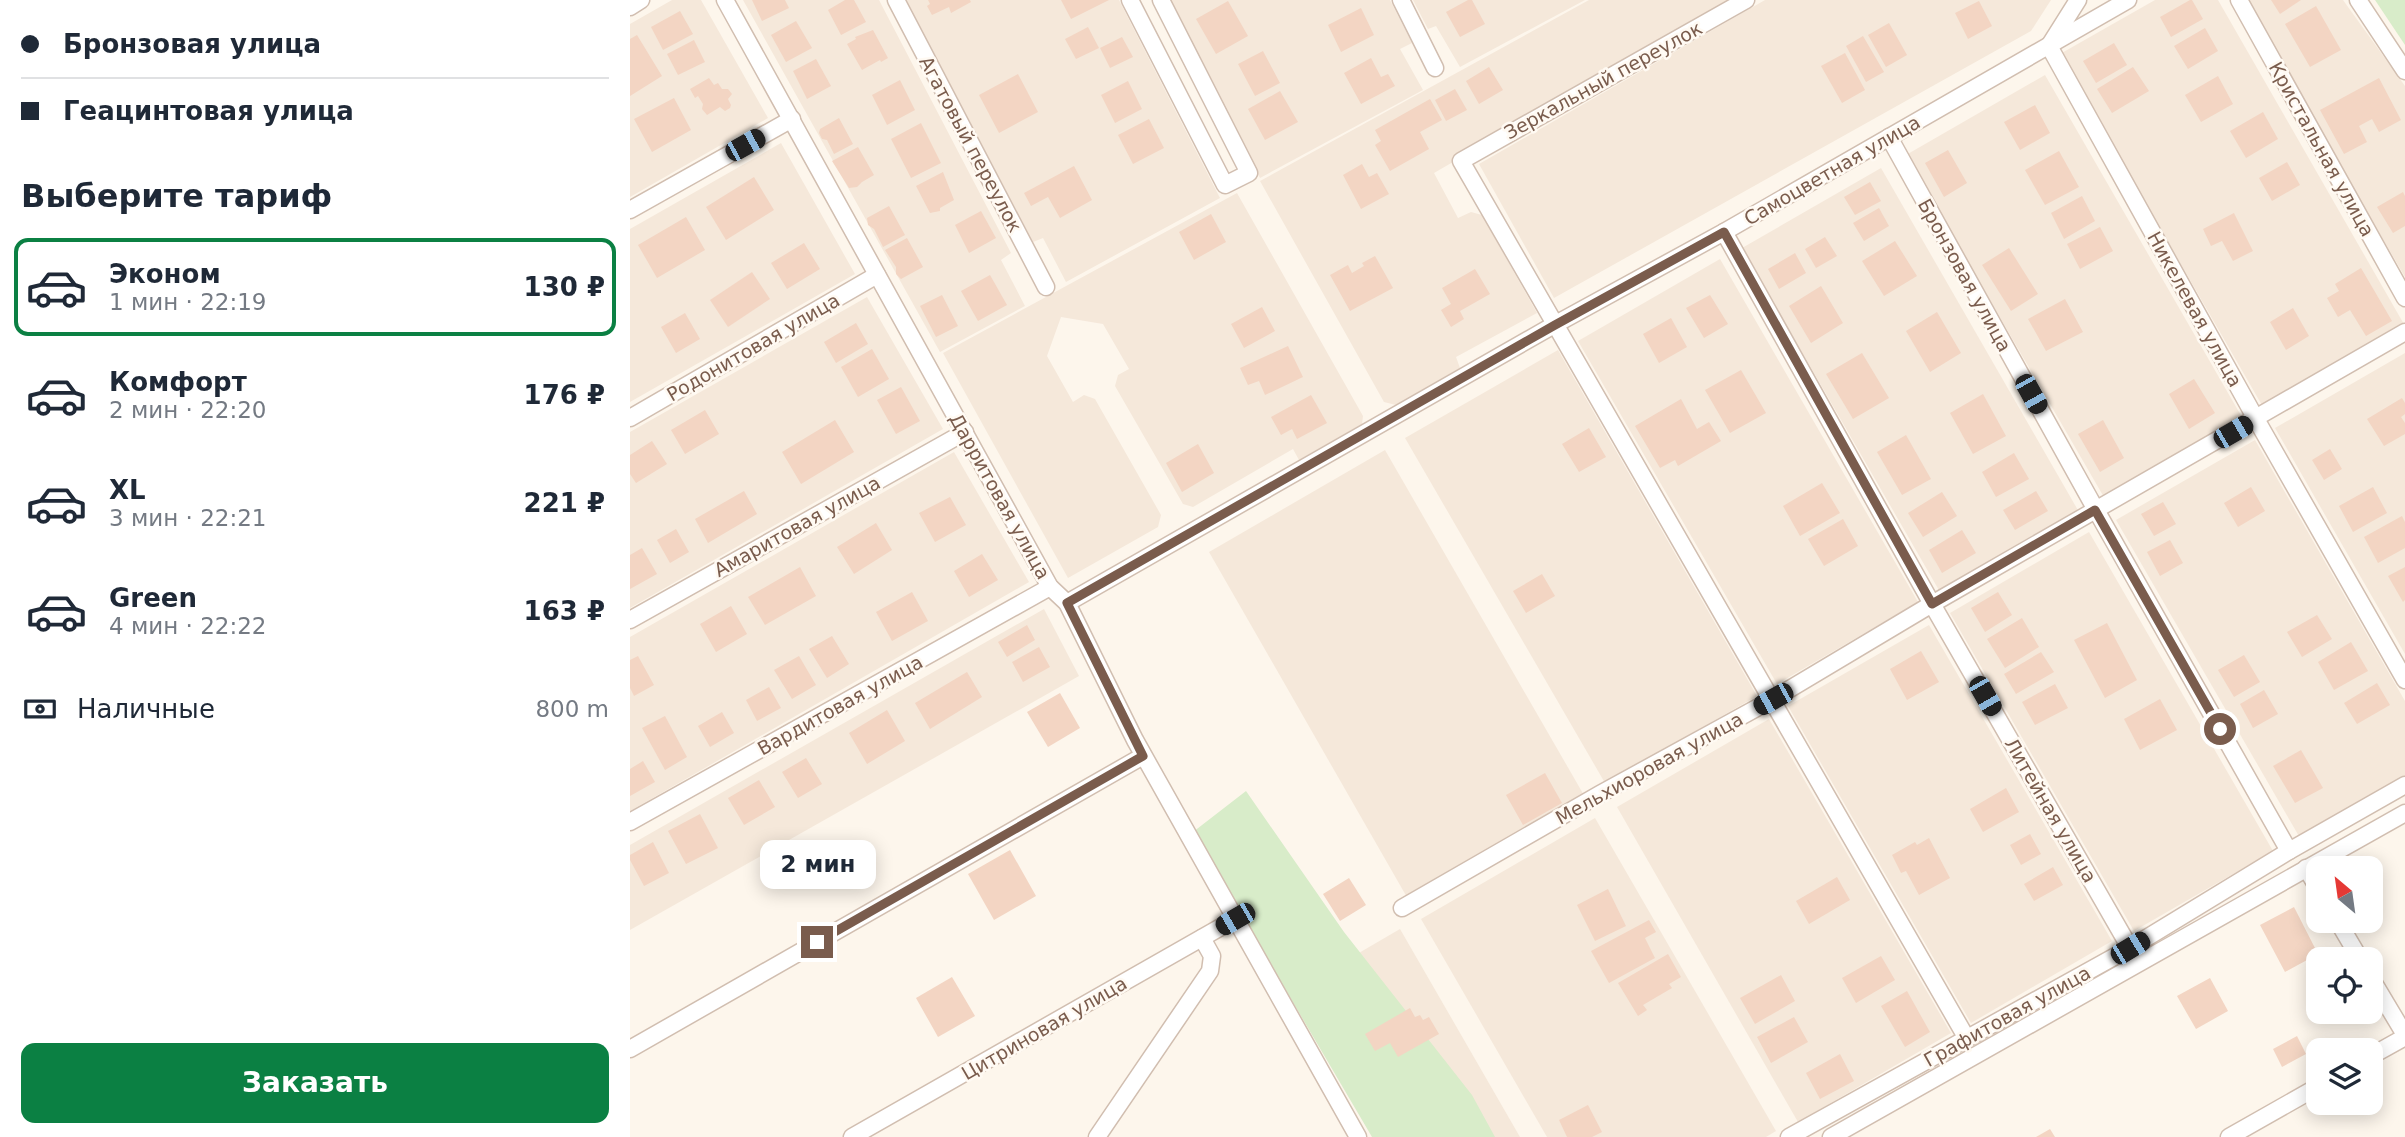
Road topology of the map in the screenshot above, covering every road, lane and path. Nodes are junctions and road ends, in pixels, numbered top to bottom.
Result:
1 (641, 0) edge
2 (725, 0) edge
3 (896, 0) edge
4 (1130, 0) edge
5 (1160, 0) edge
6 (1401, 0) edge
7 (1745, 0) edge
8 (2078, 0) edge
9 (2128, 0) edge
10 (2239, 0) edge
11 (2358, 0) edge
12 (630, 6) edge
13 (2049, 46) junction
14 (1435, 68) dead end
15 (2405, 71) edge
16 (792, 119) junction
17 (1889, 138) junction
18 (630, 210) edge
19 (1724, 232) junction
20 (877, 275) junction
21 (1046, 287) dead end
22 (2405, 298) edge
23 (1555, 325) junction
24 (2405, 332) edge
25 (630, 418) edge
26 (2256, 419) junction
27 (965, 432) junction
28 (2095, 510) junction
29 (1050, 587) junction
30 (1067, 603) junction
31 (1932, 604) junction
32 (630, 620) edge
33 (2405, 680) edge
34 (1773, 699) junction
35 (1143, 756) junction
36 (2405, 785) edge
37 (2405, 813) edge
38 (630, 822) edge
39 (2289, 851) junction
40 (2328, 856) edge
41 (2306, 868) edge
42 (1402, 908) dead end
43 (1235, 919) junction
44 (1202, 938) junction
45 (2130, 948) junction
46 (2383, 998) edge
47 (2405, 1036) edge
48 (1966, 1037) junction
49 (630, 1049) edge
50 (2383, 1049) edge
51 (2306, 1093) edge
52 (852, 1137) edge
53 (1097, 1137) edge
54 (1358, 1137) edge
55 (1789, 1137) edge
56 (1831, 1137) edge
57 (2229, 1137) edge

1 - 12 street
2 - 16 street, Дарритовая улица
3 - 21 street, Агатовый переулок
4 - 5 street
6 - 14 street
7 - 23 street, Зеркальный переулок
8 - 13 street, Самоцветная улица
9 - 13 street, Самоцветная улица
10 - 22 street, Кристальная улица
11 - 15 street
13 - 17 street, Самоцветная улица
13 - 26 street, Никелевая улица
16 - 18 street
16 - 20 street, Дарритовая улица
17 - 19 street, Самоцветная улица
17 - 28 street, Бронзовая улица
19 - 23 street, Самоцветная улица
19 - 31 street, Литейная улица
20 - 25 street, Родонитовая улица
20 - 27 street, Дарритовая улица
23 - 30 street, Самоцветная улица
23 - 34 street
24 - 26 street, Мельхиоровая улица
26 - 28 street, Мельхиоровая улица
26 - 33 street, Никелевая улица
27 - 29 street, Дарритовая улица
27 - 32 street, Амаритовая улица
28 - 31 street, Мельхиоровая улица
28 - 39 street, Бронзовая улица
29 - 30 street, Дарритовая улица
29 - 38 street, Вардитовая улица
30 - 35 street, Дарритовая улица
31 - 34 street, Мельхиоровая улица
31 - 45 street, Литейная улица
34 - 42 street, Мельхиоровая улица
34 - 48 street
35 - 43 street, Дарритовая улица
35 - 49 street
36 - 39 street, Графитовая улица
37 - 40 street
39 - 45 street, Графитовая улица
41 - 56 street
43 - 44 street, Цитриновая улица
43 - 54 street, Дарритовая улица
44 - 52 street, Цитриновая улица
44 - 53 street
45 - 48 street, Графитовая улица
46 - 47 street
47 - 50 street
48 - 55 street, Графитовая улица
51 - 57 street

